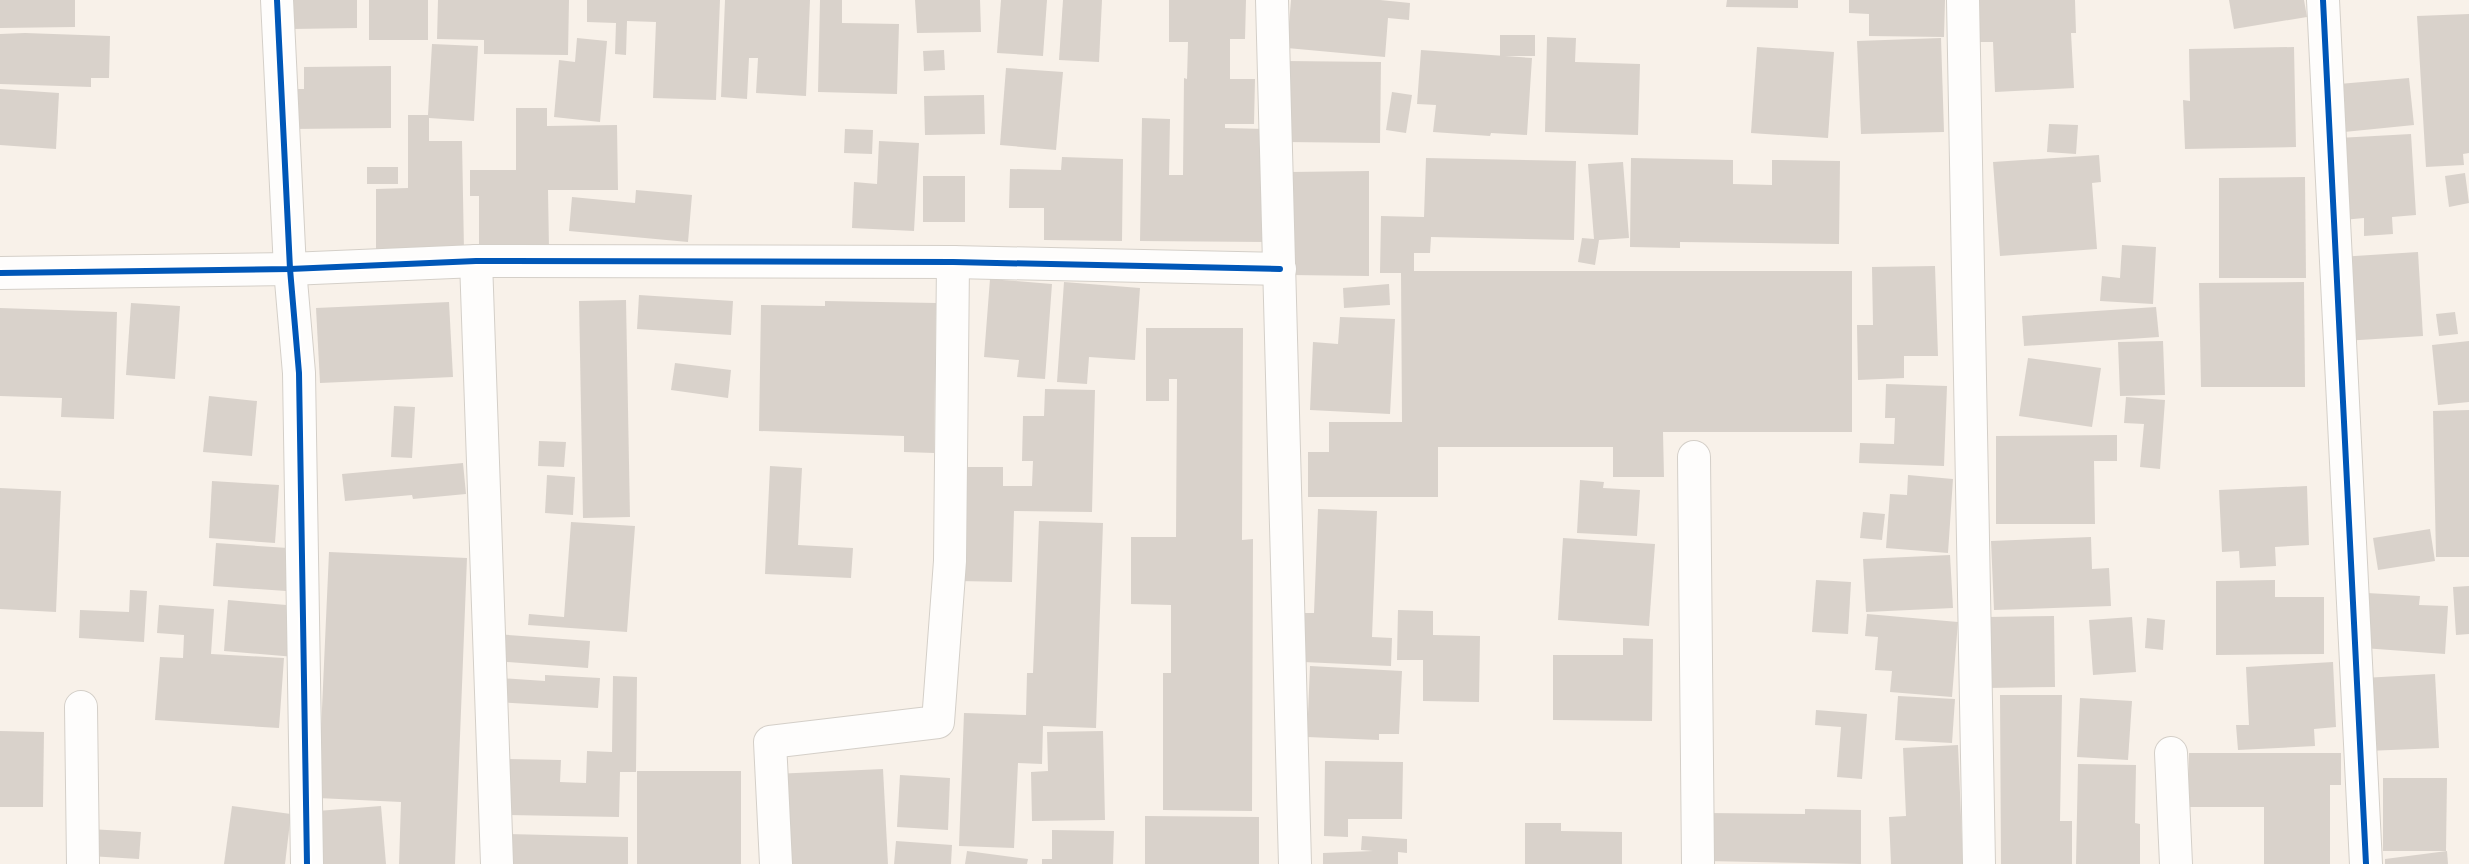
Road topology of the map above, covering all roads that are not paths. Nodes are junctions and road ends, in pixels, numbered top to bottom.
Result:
1 (277, 0) edge
2 (1272, 0) edge
3 (1963, 0) edge
4 (2322, 0) edge
5 (476, 261) junction
6 (953, 262) junction
7 (290, 269) junction
8 (1280, 269) junction
9 (0, 273) edge
10 (1694, 457) dead end
11 (81, 707) dead end
12 (2171, 753) dead end
13 (84, 864) edge
14 (307, 864) edge
15 (497, 864) edge
16 (776, 864) edge
17 (1295, 864) edge
18 (1698, 864) edge
19 (1979, 864) edge
20 (2175, 864) edge
21 (2366, 864) edge

1 - 7 street
2 - 8 street
3 - 19 street
4 - 21 street
5 - 6 street
5 - 7 street
5 - 15 street
6 - 8 street
6 - 16 street
7 - 9 street
7 - 14 street
8 - 17 street
10 - 18 street
11 - 13 street
12 - 20 street

